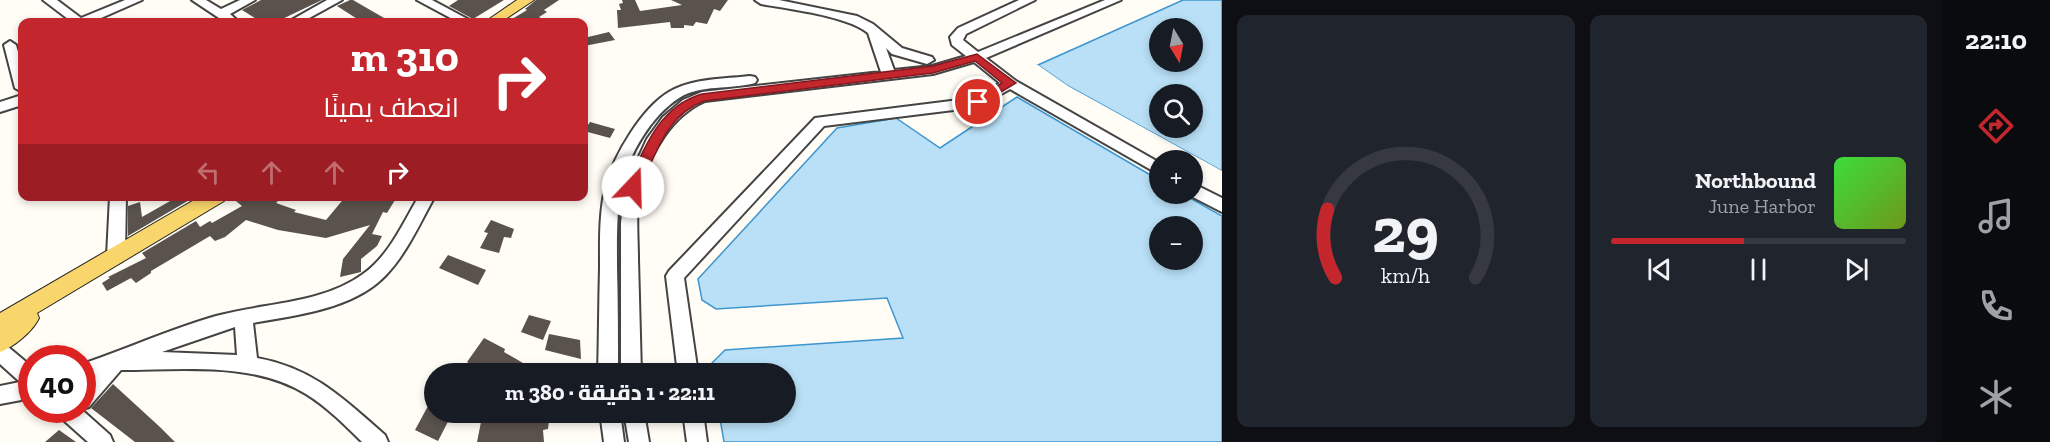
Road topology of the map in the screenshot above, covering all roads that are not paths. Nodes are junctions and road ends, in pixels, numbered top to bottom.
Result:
1 (49, 0) edge
2 (136, 0) edge
3 (198, 0) edge
4 (249, 0) edge
5 (336, 0) edge
6 (423, 0) edge
7 (527, 0) edge
8 (761, 0) edge
9 (1029, 0) edge
10 (1089, 0) edge
11 (1115, 0) edge
12 (221, 14) junction
13 (75, 18) edge
14 (91, 18) edge
15 (227, 18) edge
16 (302, 18) edge
17 (459, 18) edge
18 (498, 18) edge
19 (873, 33) junction
20 (11, 45) edge
21 (972, 53) junction
22 (927, 60) junction
23 (886, 70) junction
24 (18, 72) edge
25 (1010, 83) junction
26 (18, 101) edge
27 (0, 107) edge
28 (1149, 164) edge
29 (1203, 195) edge
30 (118, 201) edge
31 (209, 201) edge
32 (424, 201) edge
33 (1222, 206) edge
34 (116, 256) junction
35 (74, 280) junction
36 (243, 316) junction
37 (0, 324) edge
38 (0, 342) edge
39 (0, 352) edge
40 (116, 361) junction
41 (248, 363) junction
42 (608, 363) edge
43 (631, 363) edge
44 (687, 363) edge
45 (18, 368) edge
46 (96, 369) edge
47 (96, 383) edge
48 (18, 391) edge
49 (0, 395) edge
50 (87, 423) edge
51 (611, 423) edge
52 (636, 423) edge
53 (694, 423) edge
54 (103, 442) edge
55 (378, 442) edge
56 (614, 442) edge
57 (639, 442) edge
58 (697, 442) edge

1 - 13 street
2 - 14 street
3 - 12 street
4 - 12 street
5 - 16 street
6 - 17 street
7 - 18 main road
8 - 19 street
9 - 21 street
10 - 21 street
11 - 21 street
12 - 15 street
19 - 22 street
19 - 23 street
20 - 24 street
21 - 22 street
21 - 23 street
21 - 25 street
22 - 23 street
23 - 42 street
23 - 43 street
25 - 28 street
25 - 44 street
26 - 27 street
29 - 33 street
30 - 34 street
31 - 34 main road
32 - 36 street
34 - 35 main road
35 - 37 main road
35 - 38 main road
36 - 40 street
36 - 41 street
39 - 45 street
40 - 41 street
40 - 46 street
40 - 47 street
41 - 55 street
48 - 49 street
50 - 54 street
51 - 56 street
52 - 57 street
53 - 58 street

